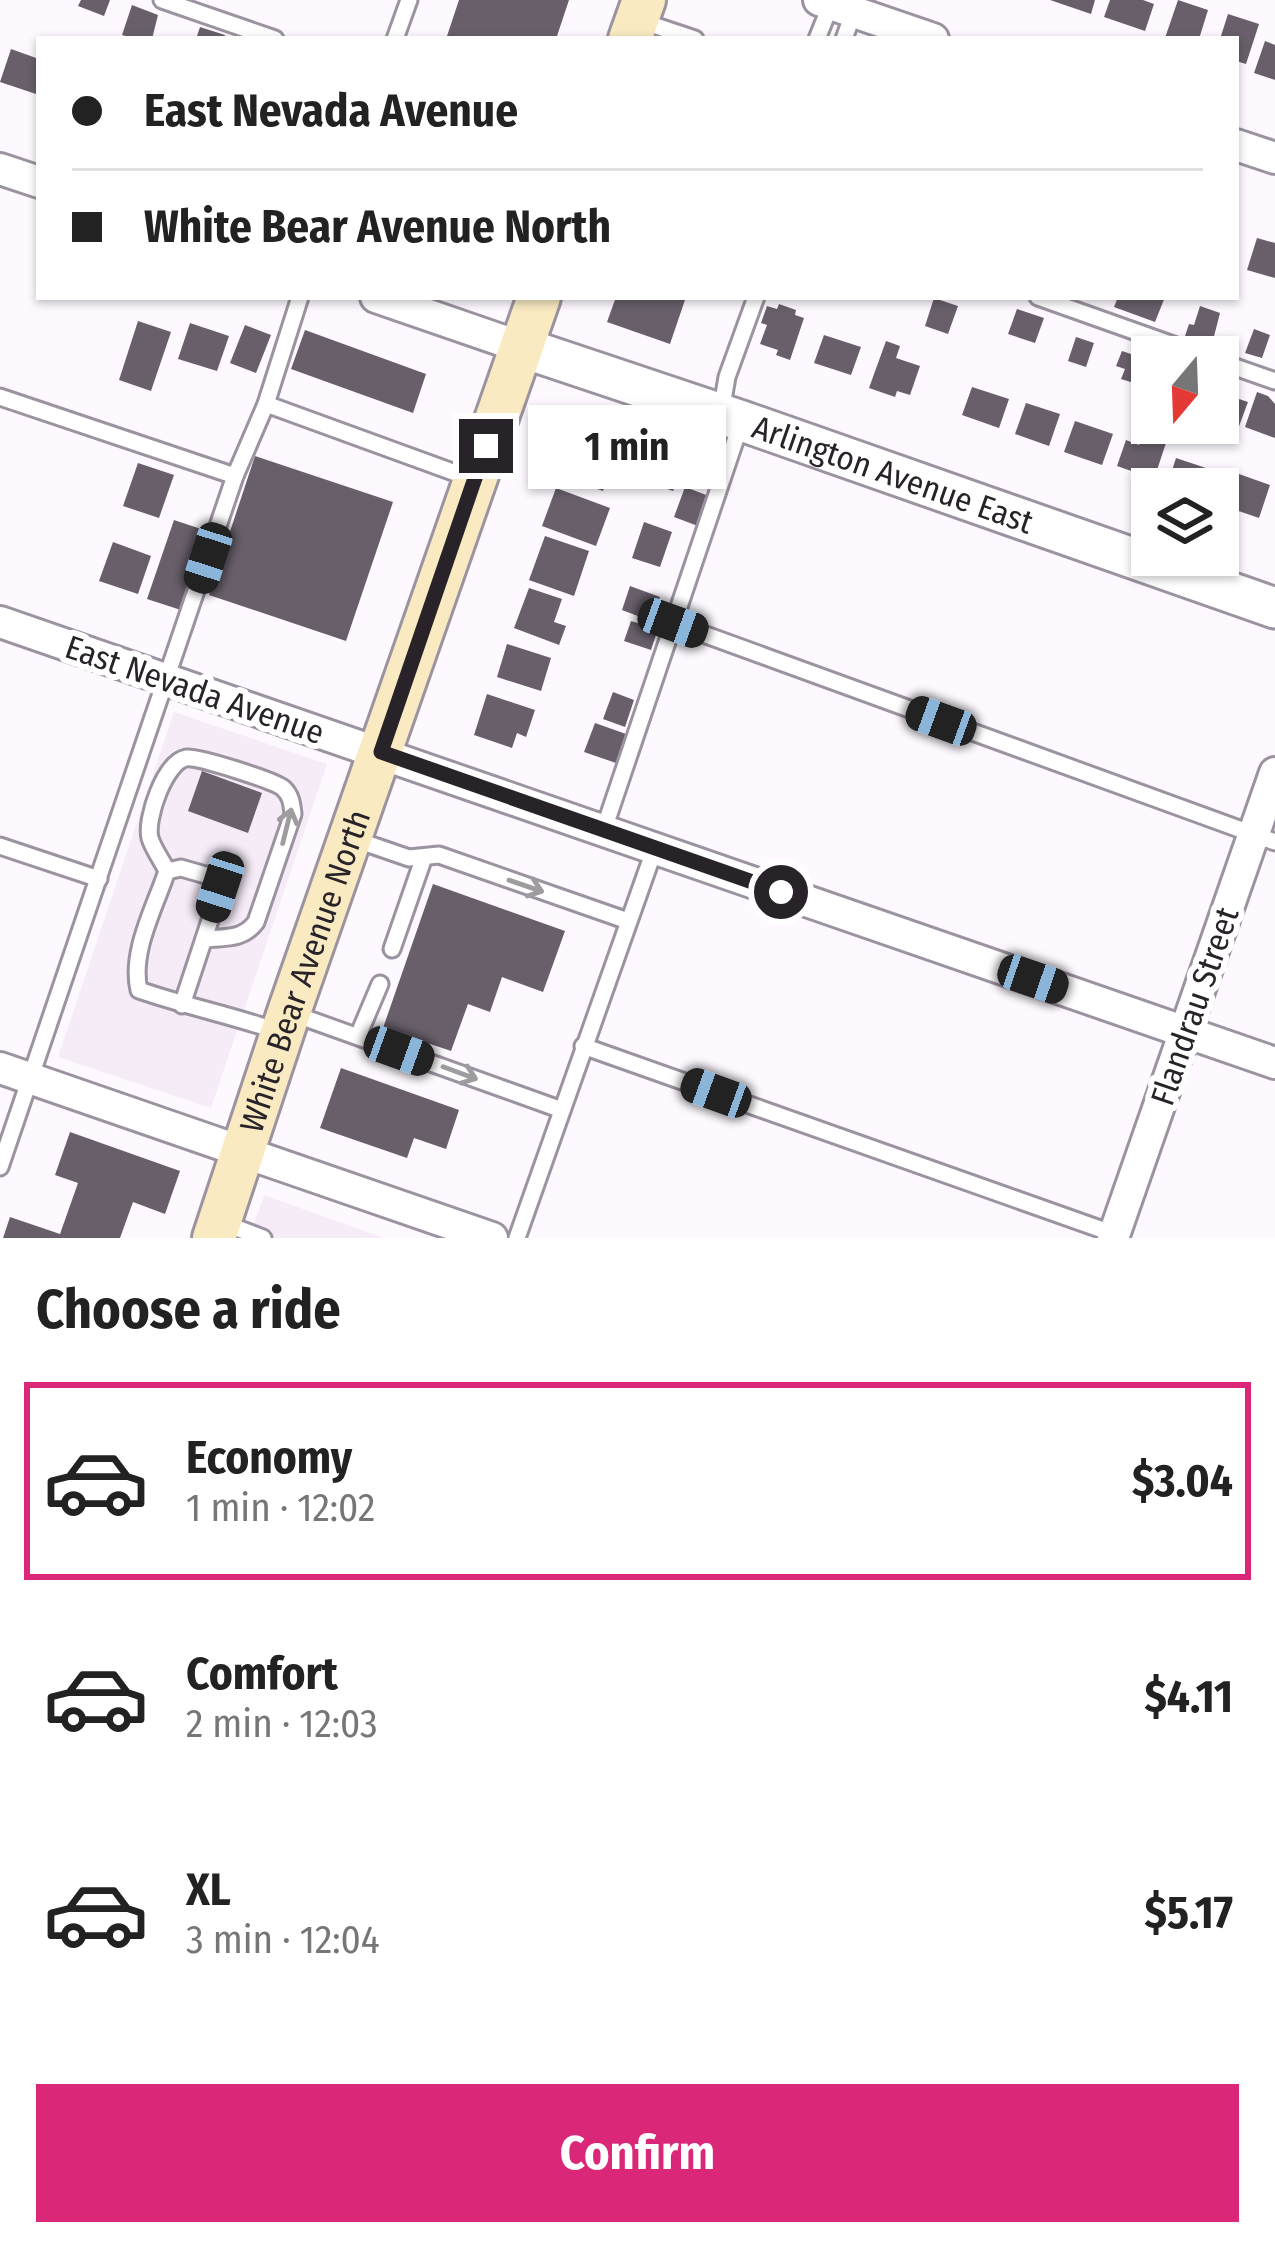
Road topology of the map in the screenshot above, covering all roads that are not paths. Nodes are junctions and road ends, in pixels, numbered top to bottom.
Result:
1 (162, 0) edge
2 (409, 0) edge
3 (841, 11) edge
4 (637, 19) edge
5 (266, 36) edge
6 (396, 36) edge
7 (686, 36) edge
8 (820, 36) edge
9 (923, 36) edge
10 (1239, 146) edge
11 (1275, 158) edge
12 (0, 169) edge
13 (36, 181) edge
14 (299, 300) edge
15 (385, 300) edge
16 (537, 300) edge
17 (755, 300) edge
18 (1046, 300) edge
19 (1148, 336) edge
20 (521, 347) junction
21 (1239, 368) edge
22 (1275, 381) edge
23 (0, 397) edge
24 (266, 404) junction
25 (731, 418) junction
26 (235, 476) junction
27 (474, 480) junction
28 (1275, 608) edge
29 (0, 622) edge
30 (673, 623) junction
31 (167, 680) junction
32 (381, 752) junction
33 (1275, 773) edge
34 (604, 830) junction
35 (351, 838) junction
36 (1264, 839) edge
37 (0, 846) edge
38 (656, 848) junction
39 (424, 857) junction
40 (167, 871) junction
41 (99, 879) junction
42 (628, 921) junction
43 (204, 939) junction
44 (392, 950) dead end
45 (380, 984) dead end
46 (182, 1005) junction
47 (286, 1023) junction
48 (1184, 1031) junction
49 (358, 1036) junction
50 (583, 1046) junction
51 (1275, 1063) edge
52 (0, 1068) edge
53 (31, 1079) junction
54 (562, 1110) junction
55 (243, 1151) junction
56 (0, 1166) edge
57 (216, 1230) edge
58 (1118, 1237) edge
59 (263, 1238) edge
60 (492, 1238) edge
61 (517, 1238) edge

1 - 5 lane
2 - 6 lane
3 - 8 lane
3 - 9 street
4 - 7 lane
10 - 11 street
12 - 13 street
14 - 24 lane
15 - 20 street, Arlington Avenue East
16 - 20 main road, White Bear Avenue North
17 - 25 lane
18 - 19 lane
20 - 25 street, Arlington Avenue East
20 - 27 main road, White Bear Avenue North
21 - 22 lane
23 - 26 lane
24 - 26 lane
24 - 27 lane
25 - 28 street, Arlington Avenue East
25 - 30 lane
26 - 31 lane
27 - 32 main road, White Bear Avenue North
29 - 31 street, East Nevada Avenue
30 - 34 lane
30 - 36 lane
31 - 32 street, East Nevada Avenue
31 - 41 lane
32 - 34 street, East Nevada Avenue
32 - 35 main road, White Bear Avenue North
33 - 36 street, Flandrau Street
34 - 38 street, East Nevada Avenue
35 - 39 lane
35 - 47 main road, White Bear Avenue North
36 - 48 street, Flandrau Street
37 - 41 lane
38 - 42 lane
38 - 48 street, East Nevada Avenue
39 -> 42 lane
39 - 44 lane
40 - 43 lane
43 -> 40 lane
40 - 46 lane
41 - 53 lane
42 - 50 lane
43 - 46 lane
45 - 49 lane
46 - 47 lane
47 - 49 lane
47 - 55 main road, White Bear Avenue North
48 - 51 street, East Nevada Avenue
48 - 58 street, Flandrau Street
49 -> 54 lane
50 - 54 lane
50 - 58 lane
52 - 53 street
53 - 55 street
53 - 56 lane
54 - 61 lane
55 - 57 main road, White Bear Avenue North
55 - 60 street
57 - 59 lane

